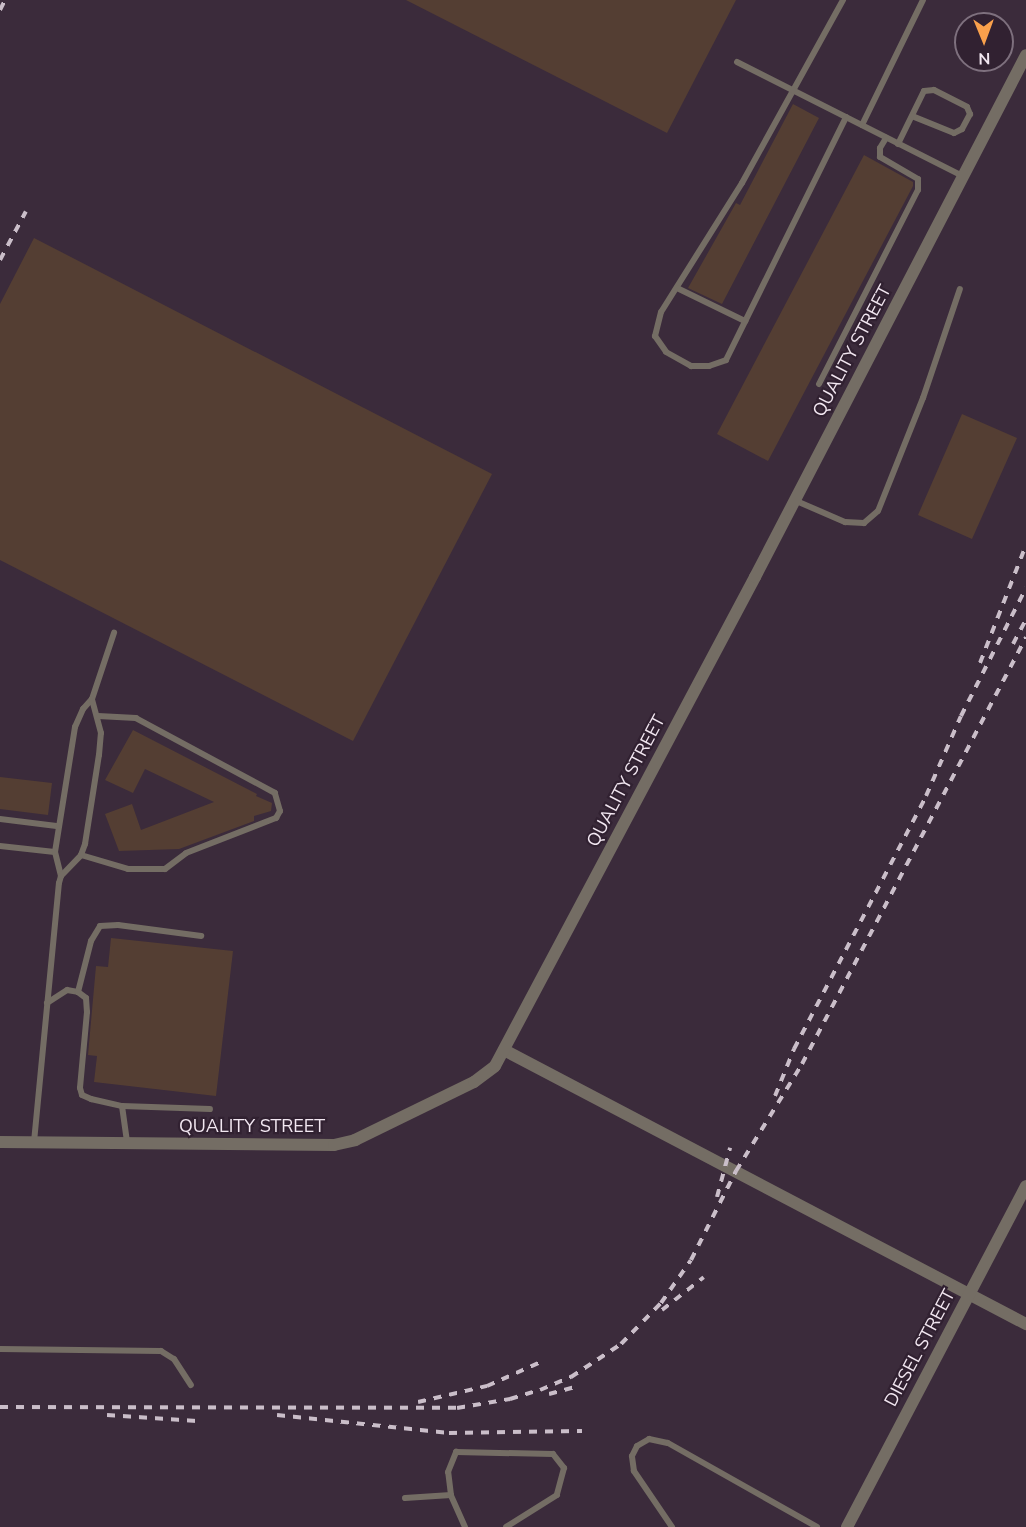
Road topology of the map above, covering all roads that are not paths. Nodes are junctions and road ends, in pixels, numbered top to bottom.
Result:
1 (843, 0) edge
2 (923, 0) edge
3 (1026, 56) edge
4 (737, 62) dead end
5 (793, 92) junction
6 (912, 116) junction
7 (846, 117) junction
8 (862, 125) junction
9 (886, 138) junction
10 (898, 144) junction
11 (963, 176) junction
12 (677, 288) junction
13 (960, 289) dead end
14 (745, 321) junction
15 (819, 384) dead end
16 (794, 500) junction
17 (114, 633) dead end
18 (92, 699) junction
19 (98, 716) junction
20 (0, 819) edge
21 (57, 826) junction
22 (0, 846) edge
23 (55, 852) junction
24 (81, 855) junction
25 (61, 876) junction
26 (201, 936) dead end
27 (78, 992) junction
28 (47, 1003) junction
29 (504, 1050) junction
30 (122, 1106) junction
31 (210, 1109) dead end
32 (0, 1142) edge
33 (34, 1142) junction
34 (127, 1144) junction
35 (1026, 1186) edge
36 (968, 1294) junction
37 (1026, 1324) edge
38 (0, 1348) edge
39 (191, 1385) dead end
40 (451, 1495) junction
41 (405, 1498) dead end
42 (465, 1527) edge
43 (506, 1527) edge
44 (672, 1527) edge
45 (817, 1527) edge
46 (847, 1527) edge

1 - 5 lane
2 - 8 lane
3 - 11 street, QUALITY STREET
4 - 5 lane
5 - 7 lane
5 - 12 lane
6 - 6 lane
6 - 10 lane
7 - 8 lane
7 - 14 lane
8 - 9 lane
9 - 10 lane
9 - 15 lane
10 - 11 lane
11 - 16 street, QUALITY STREET
12 - 14 lane
12 - 14 lane
13 - 16 lane
16 - 29 street, QUALITY STREET
17 - 18 lane
18 - 19 lane
18 - 21 lane
19 - 24 lane
19 - 24 lane
20 - 21 lane
21 - 23 lane
22 - 23 lane
23 - 25 lane
24 - 25 lane
25 - 28 lane
26 - 27 lane
27 - 28 lane
27 - 30 lane
28 - 33 lane
29 - 34 street, QUALITY STREET
29 - 36 street
30 - 31 lane
30 - 34 lane
32 - 33 street, QUALITY STREET
33 - 34 street, QUALITY STREET
35 - 36 street, DIESEL STREET
36 - 37 street
36 - 46 street, DIESEL STREET
38 - 39 lane
40 - 41 lane
40 - 42 lane
40 - 43 lane
44 - 45 lane

